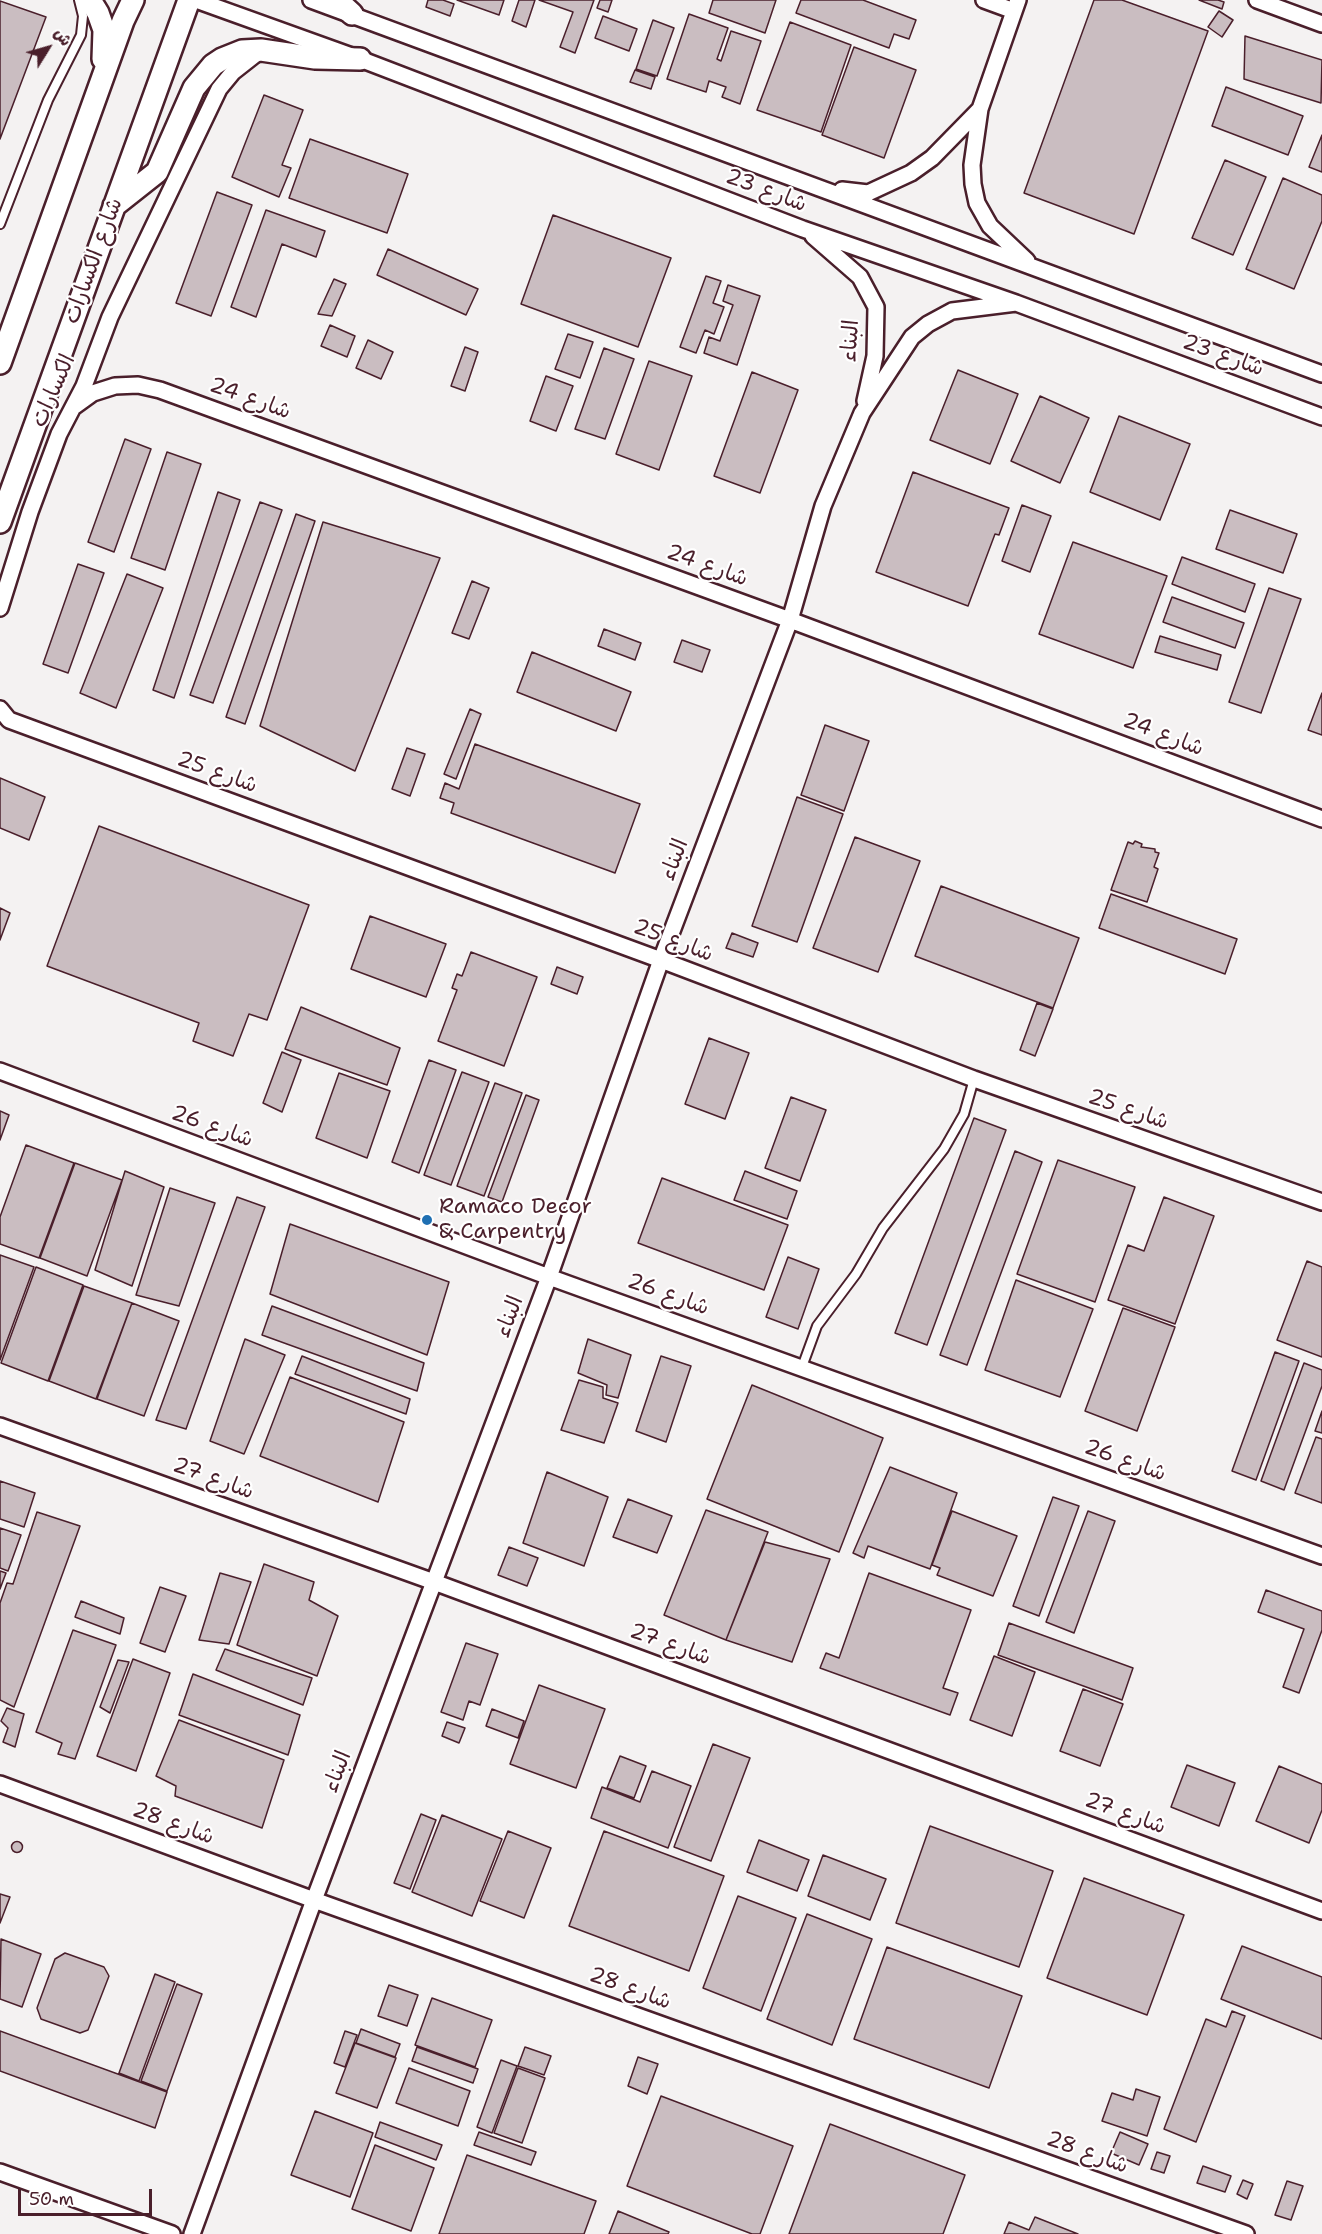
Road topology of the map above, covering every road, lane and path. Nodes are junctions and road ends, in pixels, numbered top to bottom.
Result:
1 (79, 0) edge
2 (90, 0) edge
3 (133, 0) edge
4 (189, 0) edge
5 (196, 0) edge
6 (312, 0) edge
7 (984, 0) edge
8 (1257, 0) edge
9 (1016, 5) edge
10 (345, 7) edge
11 (1322, 24) edge
12 (261, 50) junction
13 (360, 59) junction
14 (98, 92) junction
15 (980, 109) junction
16 (818, 187) junction
17 (114, 206) junction
18 (0, 224) edge
19 (803, 229) junction
20 (1032, 266) junction
21 (1016, 303) junction
22 (0, 363) edge
23 (1322, 374) edge
24 (75, 406) junction
25 (862, 413) junction
26 (1322, 417) edge
27 (0, 522) edge
28 (0, 608) edge
29 (790, 620) junction
30 (3, 717) edge
31 (1322, 819) edge
32 (661, 960) junction
33 (0, 1071) edge
34 (974, 1080) junction
35 (1322, 1202) edge
36 (549, 1276) junction
37 (802, 1367) junction
38 (0, 1426) edge
39 (1322, 1556) edge
40 (434, 1581) junction
41 (0, 1784) edge
42 (314, 1900) junction
43 (1322, 1911) edge
44 (0, 2172) edge
45 (172, 2234) edge
46 (192, 2234) edge
47 (1246, 2234) edge

1 - 18 lane
2 - 14 street
3 - 14 street
4 - 17 street, شارع الكسارات
5 - 13 street, شارع 23
6 - 10 street, شارع 23
7 - 9 street
8 - 11 street
9 - 15 street
10 - 16 street, شارع 23
12 - 13 street
12 - 17 street
12 - 24 street, الكسارات
13 - 19 street, شارع 23
14 - 22 street
15 - 16 street
15 - 20 street
16 - 20 street, شارع 23
17 - 27 street, شارع الكسارات
19 - 21 street, شارع 23
19 - 25 street, البناء
20 - 23 street, شارع 23
21 - 25 street, البناء
21 - 26 street, شارع 23
24 - 28 street, الكسارات
24 - 29 street, شارع 24
25 - 29 street, البناء
29 - 31 street, شارع 24
29 - 32 street, البناء
30 - 32 street, شارع 25
32 - 34 street, شارع 25
32 - 36 street, البناء
33 - 36 street, شارع 26
34 - 35 street, شارع 25
34 - 37 lane
36 - 37 street, شارع 26
36 - 40 street, البناء
37 - 39 street, شارع 26
38 - 40 street, شارع 27
40 - 42 street, البناء
40 - 43 street, شارع 27
41 - 42 street, شارع 28
42 - 46 street, البناء
42 - 47 street, شارع 28
44 - 45 street

